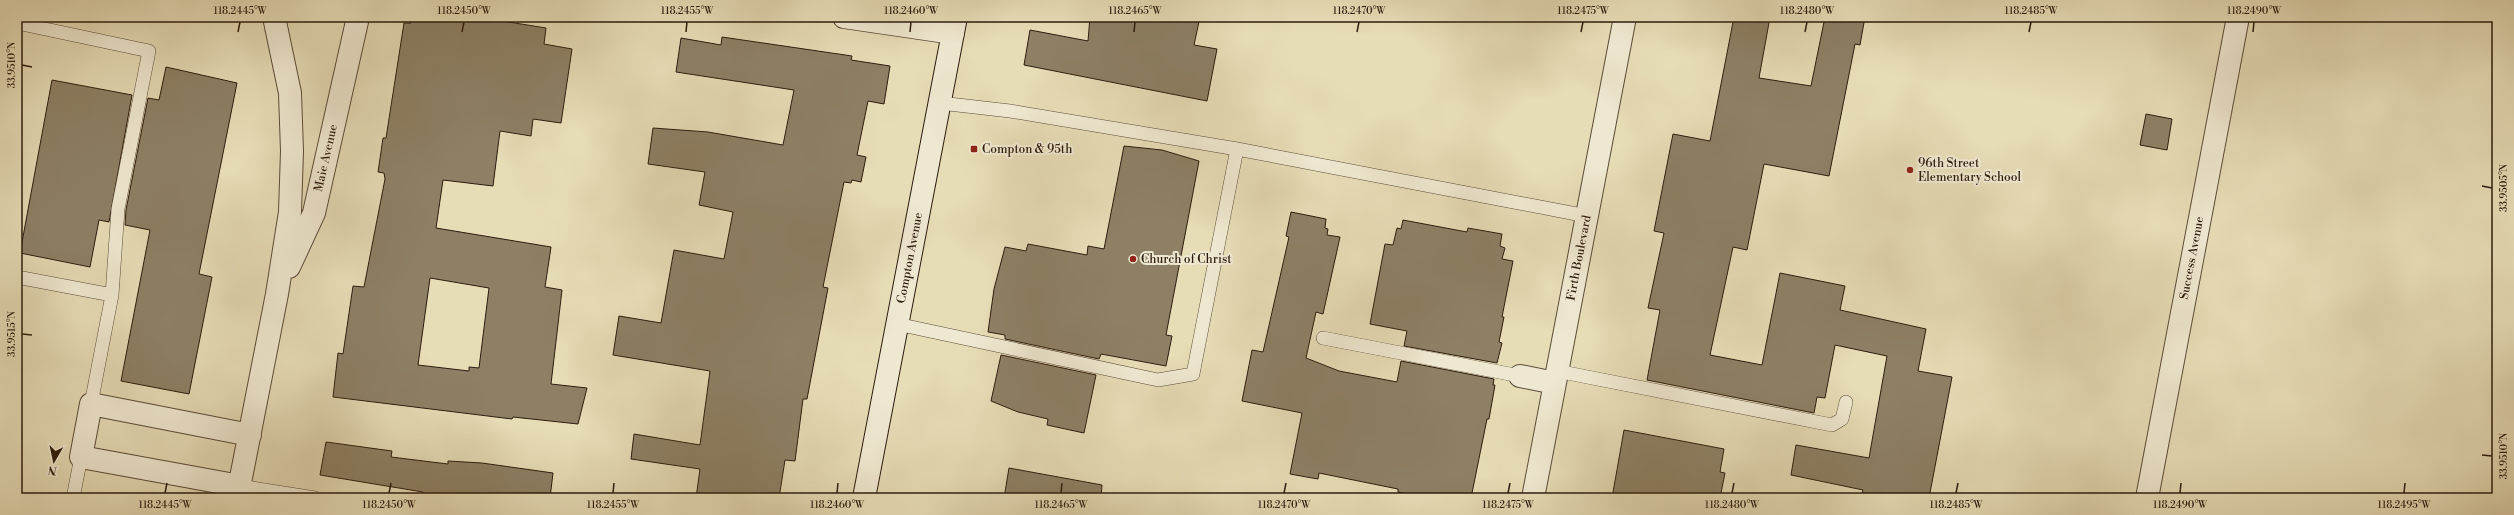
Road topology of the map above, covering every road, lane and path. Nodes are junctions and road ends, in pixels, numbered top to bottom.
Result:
1 (274, 17) edge
2 (358, 17) edge
3 (844, 17) edge
4 (1625, 17) edge
5 (2238, 17) edge
6 (17, 23) edge
7 (955, 25) edge
8 (940, 103) junction
9 (1237, 149) junction
10 (1587, 216) junction
11 (17, 277) edge
12 (277, 294) junction
13 (112, 295) junction
14 (898, 324) junction
15 (1323, 338) dead end
16 (1520, 376) joint
17 (1556, 377) junction
18 (1846, 402) dead end
19 (91, 404) junction
20 (250, 435) junction
21 (81, 457) junction
22 (238, 492) edge
23 (73, 498) edge
24 (315, 498) edge
25 (864, 498) edge
26 (1533, 498) edge
27 (2147, 498) edge

1 - 12 street, Maie Avenue
2 - 12 street, Maie Avenue
3 - 7 street
4 - 10 street, Firth Boulevard
5 - 27 street, Success Avenue
6 - 13 lane
7 - 8 street, Compton Avenue
8 - 9 lane
8 - 14 street, Compton Avenue
9 - 10 lane
9 - 14 lane
10 - 17 street, Firth Boulevard
11 - 13 lane
12 - 20 street, Maie Avenue
13 - 19 lane
14 - 25 street, Compton Avenue
15 - 16 lane
16 - 17 street
17 - 18 lane
17 - 26 street, Firth Boulevard
19 - 20 street
19 - 21 street
20 - 22 street, Maie Avenue
21 - 22 street
21 - 23 lane
22 - 24 lane

